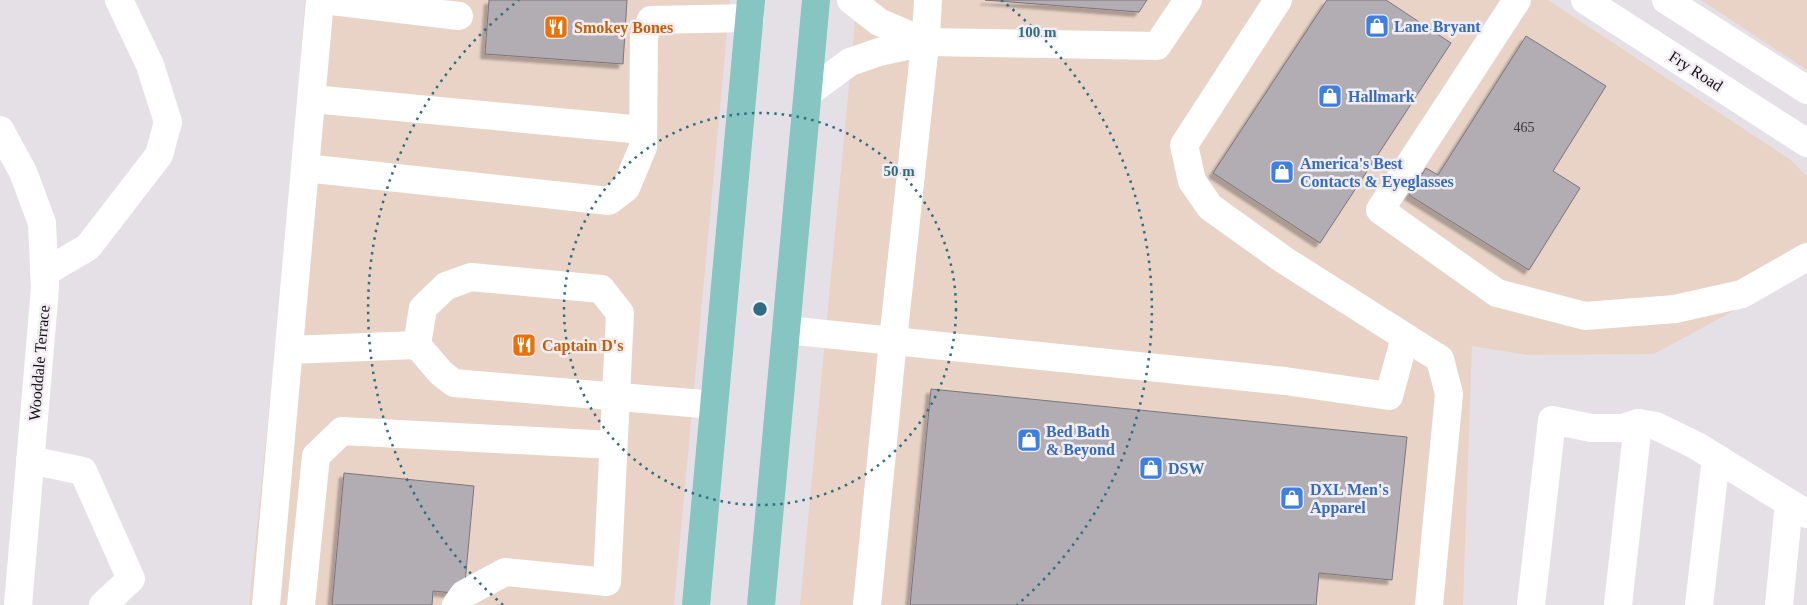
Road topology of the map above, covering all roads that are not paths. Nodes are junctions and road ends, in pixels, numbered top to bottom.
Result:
1 (119, 0) edge
2 (322, 0) edge
3 (816, 0) edge
4 (851, 0) edge
5 (928, 0) edge
6 (1188, 0) edge
7 (1278, 0) edge
8 (1517, 0) edge
9 (1585, 0) edge
10 (1666, 0) edge
11 (751, 9) edge
12 (651, 10) edge
13 (459, 16) dead end
14 (925, 42) junction
15 (1807, 90) edge
16 (808, 93) junction
17 (312, 99) junction
18 (0, 130) edge
19 (643, 130) junction
20 (1807, 143) edge
21 (305, 168) junction
22 (1807, 257) edge
23 (44, 273) junction
24 (786, 330) junction
25 (1405, 336) junction
26 (893, 340) junction
27 (417, 344) junction
28 (289, 350) junction
29 (616, 396) junction
30 (714, 405) junction
31 (1638, 423) junction
32 (613, 445) junction
33 (1716, 458) junction
34 (30, 460) junction
35 (1798, 508) edge
36 (18, 605) edge
37 (103, 605) edge
38 (266, 605) edge
39 (301, 605) edge
40 (456, 605) edge
41 (696, 605) edge
42 (761, 605) edge
43 (867, 605) edge
44 (1429, 605) edge
45 (1531, 605) edge
46 (1618, 605) edge
47 (1699, 605) edge
48 (1779, 605) edge

1 - 23 street
2 - 13 street
2 - 17 street
3 - 16 main road
4 - 14 street
5 - 14 street
6 - 14 street
7 - 25 street
8 - 22 street
9 - 20 street, Fry Road
10 - 15 street
11 - 12 street
11 - 30 main road
12 - 19 street
14 - 16 street
14 - 26 street
16 - 24 main road
17 - 19 street
17 - 21 street
18 - 23 street, Wooddale Terrace
19 - 21 street
21 - 28 street
23 - 34 street, Wooddale Terrace
24 - 26 street
24 - 42 main road
25 - 26 street
25 - 44 street
26 - 43 street
27 - 28 street
27 - 29 street
27 - 29 street
28 - 38 street
29 - 30 street
29 - 32 street
30 - 41 main road
31 - 33 street
31 - 45 street
31 - 46 street
32 - 39 street
32 - 40 street
33 - 35 street
33 - 47 street
34 - 36 street, Wooddale Terrace
34 - 37 street
35 - 48 street

